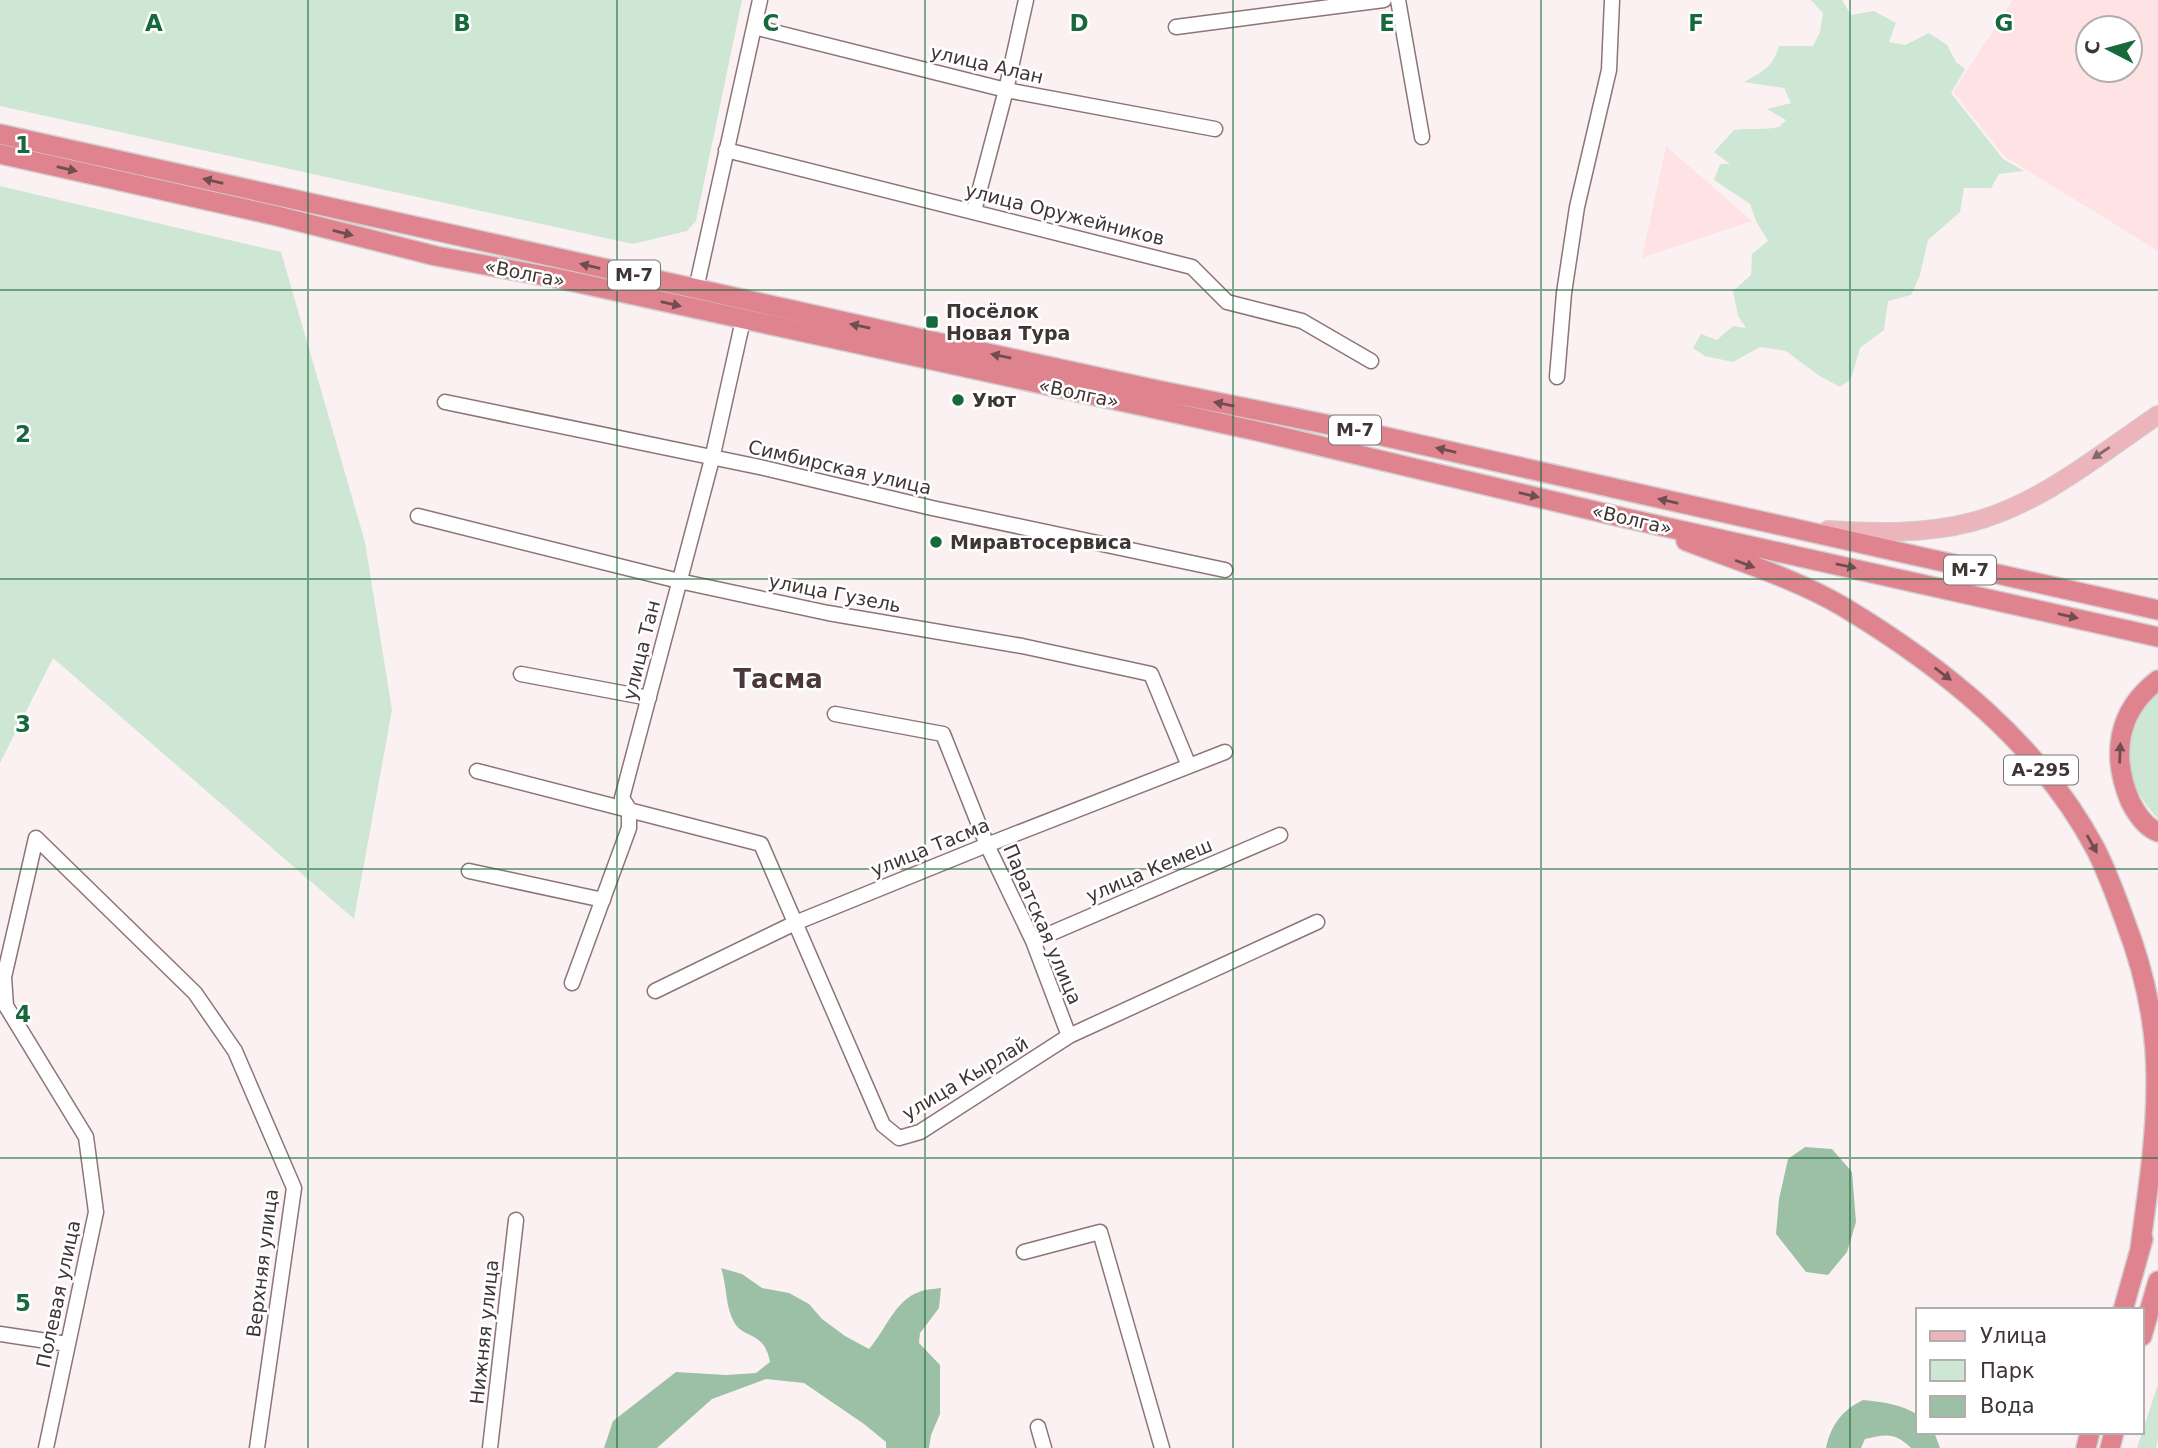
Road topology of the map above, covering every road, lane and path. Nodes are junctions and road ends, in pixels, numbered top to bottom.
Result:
1 (760, 0) edge
2 (1026, 0) edge
3 (1384, 0) edge
4 (1398, 0) edge
5 (1612, 0) edge
6 (754, 27) junction
7 (1175, 27) dead end
8 (1006, 90) junction
9 (1215, 129) dead end
10 (0, 134) edge
11 (1422, 137) dead end
12 (726, 150) junction
13 (0, 154) edge
14 (974, 211) junction
15 (695, 289) junction
16 (743, 320) junction
17 (1371, 361) dead end
18 (1557, 377) dead end
19 (445, 402) dead end
20 (2158, 415) edge
21 (712, 459) junction
22 (1612, 514) junction
23 (418, 516) dead end
24 (1782, 527) junction
25 (1226, 570) dead end
26 (679, 581) junction
27 (2158, 610) edge
28 (2158, 637) edge
29 (521, 674) dead end
30 (2158, 680) edge
31 (649, 698) junction
32 (835, 714) dead end
33 (1225, 752) dead end
34 (1189, 766) junction
35 (477, 771) dead end
36 (629, 809) junction
37 (2158, 832) edge
38 (1280, 835) dead end
39 (36, 838) joint
40 (987, 845) junction
41 (469, 871) dead end
42 (603, 900) junction
43 (1317, 922) dead end
44 (795, 923) junction
45 (1033, 940) junction
46 (572, 983) dead end
47 (655, 992) dead end
48 (3, 1007) edge
49 (1069, 1036) junction
50 (2158, 1188) edge
51 (516, 1220) dead end
52 (2140, 1249) junction
53 (1024, 1252) dead end
54 (2158, 1281) edge
55 (2124, 1308) edge
56 (2144, 1329) edge
57 (0, 1334) edge
58 (67, 1344) junction
59 (1038, 1427) dead end
60 (46, 1448) edge
61 (257, 1448) edge
62 (490, 1448) edge
63 (1045, 1448) edge
64 (1162, 1448) edge

1 - 6 street
2 - 8 street
3 - 7 street
4 - 11 street
5 - 18 street
6 - 8 street, улица Алан
6 - 12 street
8 - 9 street, улица Алан
8 - 14 street
15 -> 10 highway, «Волга» / М-7
12 - 14 street, улица Оружейников
12 - 15 street
13 -> 16 highway, «Волга» / М-7
14 - 17 street, улица Оружейников
24 -> 15 highway, «Волга» / М-7
16 - 21 street, улица Тан
16 -> 22 highway, «Волга» / М-7
19 - 21 street, Симбирская улица
20 -> 24 main road
21 - 25 street, Симбирская улица
21 - 26 street, улица Тан
22 -> 28 highway, «Волга» / М-7
22 -> 52 highway, А-295
23 - 26 street, улица Гузель
24 - 27 highway, «Волга» / М-7
26 - 31 street, улица Тан
26 - 34 street, улица Гузель
29 - 31 street
37 -> 30 highway
31 - 36 street, улица Тан
32 - 40 street, Паратская улица
33 - 34 street, улица Тасма
34 - 40 street, улица Тасма
35 - 36 street
36 - 42 street, улица Тан
36 - 44 street, улица Кырлай
38 - 45 street, улица Кемеш
39 - 48 street, Полевая улица
39 - 61 street, Верхняя улица
40 - 44 street, улица Тасма
40 - 45 street, Паратская улица
41 - 42 street
42 - 46 street, улица Тан
43 - 49 street, улица Кырлай
44 - 47 street, улица Тасма
44 - 49 street, улица Кырлай
45 - 49 street, Паратская улица
48 - 58 street, Полевая улица
50 - 52 highway, А-295
51 - 62 street, Нижняя улица
52 - 55 highway, А-295
53 - 64 street
54 - 56 highway
57 - 58 street
58 - 60 street, Полевая улица
59 - 63 street

